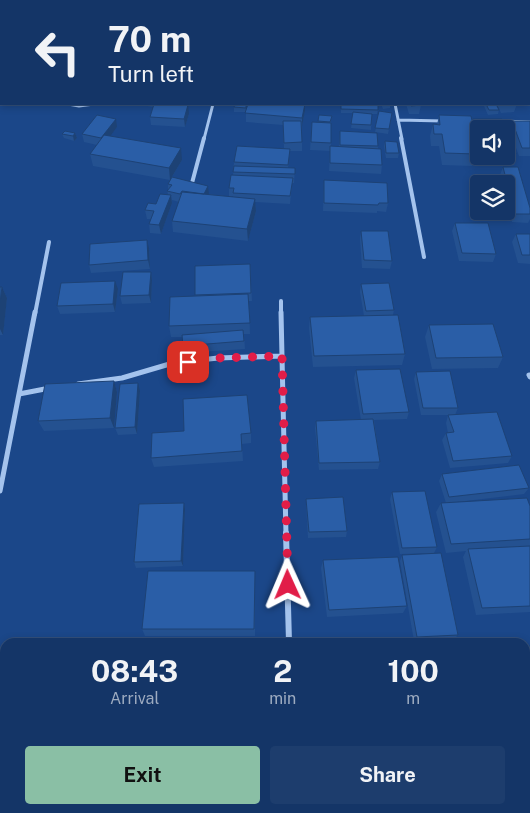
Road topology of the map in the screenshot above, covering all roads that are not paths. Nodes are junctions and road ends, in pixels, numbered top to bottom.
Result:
1 (74, 105) edge
2 (86, 105) edge
3 (213, 105) edge
4 (395, 105) edge
5 (398, 120) junction
6 (445, 121) edge
7 (515, 122) edge
8 (530, 122) edge
9 (192, 183) edge
10 (49, 242) dead end
11 (424, 256) dead end
12 (281, 301) dead end
13 (282, 356) junction
14 (75, 384) edge
15 (57, 387) edge
16 (19, 394) junction
17 (0, 491) edge
18 (290, 638) edge

1 - 2 street
3 - 9 street
4 - 5 street
5 - 6 street
5 - 11 street
7 - 8 street
10 - 16 street
12 - 13 street
13 - 14 street
13 - 18 street
15 - 16 street
16 - 17 street

